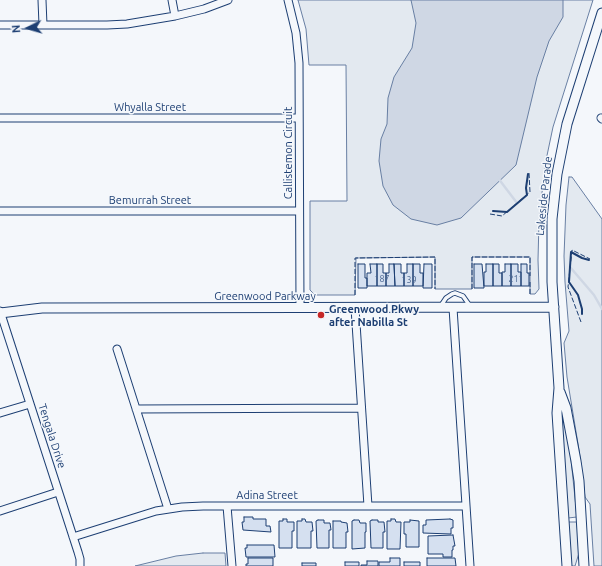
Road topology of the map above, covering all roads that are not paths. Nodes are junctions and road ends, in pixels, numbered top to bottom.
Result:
1 (42, 0) edge
2 (172, 0) edge
3 (228, 0) edge
4 (288, 0) edge
5 (602, 13) edge
6 (175, 16) junction
7 (0, 25) edge
8 (43, 25) junction
9 (0, 118) edge
10 (299, 118) junction
11 (0, 211) edge
12 (299, 211) junction
13 (554, 307) junction
14 (300, 308) junction
15 (355, 308) junction
16 (440, 308) junction
17 (453, 308) junction
18 (470, 308) junction
19 (0, 312) edge
20 (117, 349) dead end
21 (559, 388) junction
22 (30, 404) junction
23 (361, 408) junction
24 (136, 409) junction
25 (0, 413) edge
26 (58, 492) junction
27 (226, 506) junction
28 (368, 506) junction
29 (466, 506) junction
30 (168, 508) junction
31 (0, 511) edge
32 (73, 537) junction
33 (80, 566) edge
34 (232, 566) edge
35 (470, 566) edge
36 (567, 566) edge
37 (584, 566) edge

1 - 8 street
2 - 6 street
3 - 6 street
4 - 10 street, Callistemon Circuit
5 - 13 street, Lakeside Parade
6 - 8 street
7 - 8 street
9 - 10 street, Whyalla Street
10 - 12 street, Callistemon Circuit
11 - 12 street, Bemurrah Street
12 - 14 street, Callistemon Circuit
13 - 18 street, Greenwood Parkway
13 - 21 street, Lakeside Parade
14 - 15 street, Greenwood Parkway
14 - 19 street, Greenwood Parkway
15 - 16 street, Greenwood Parkway
15 - 23 street
16 - 17 street, Greenwood Parkway
16 - 18 lane
17 - 18 street, Greenwood Parkway
17 - 29 street
19 - 22 street, Tengala Drive
20 - 24 street
21 - 36 street, Lakeside Parade
21 - 37 street, Lakeside Parade
22 - 25 street
22 - 26 street, Tengala Drive
23 - 24 street
23 - 28 street
24 - 30 street
26 - 31 street
26 - 32 street, Tengala Drive
27 - 28 street, Adina Street
27 - 30 street, Adina Street
27 - 34 street
28 - 29 street, Adina Street
29 - 35 street
30 - 32 street, Adina Street
32 - 33 street, Tengala Drive

